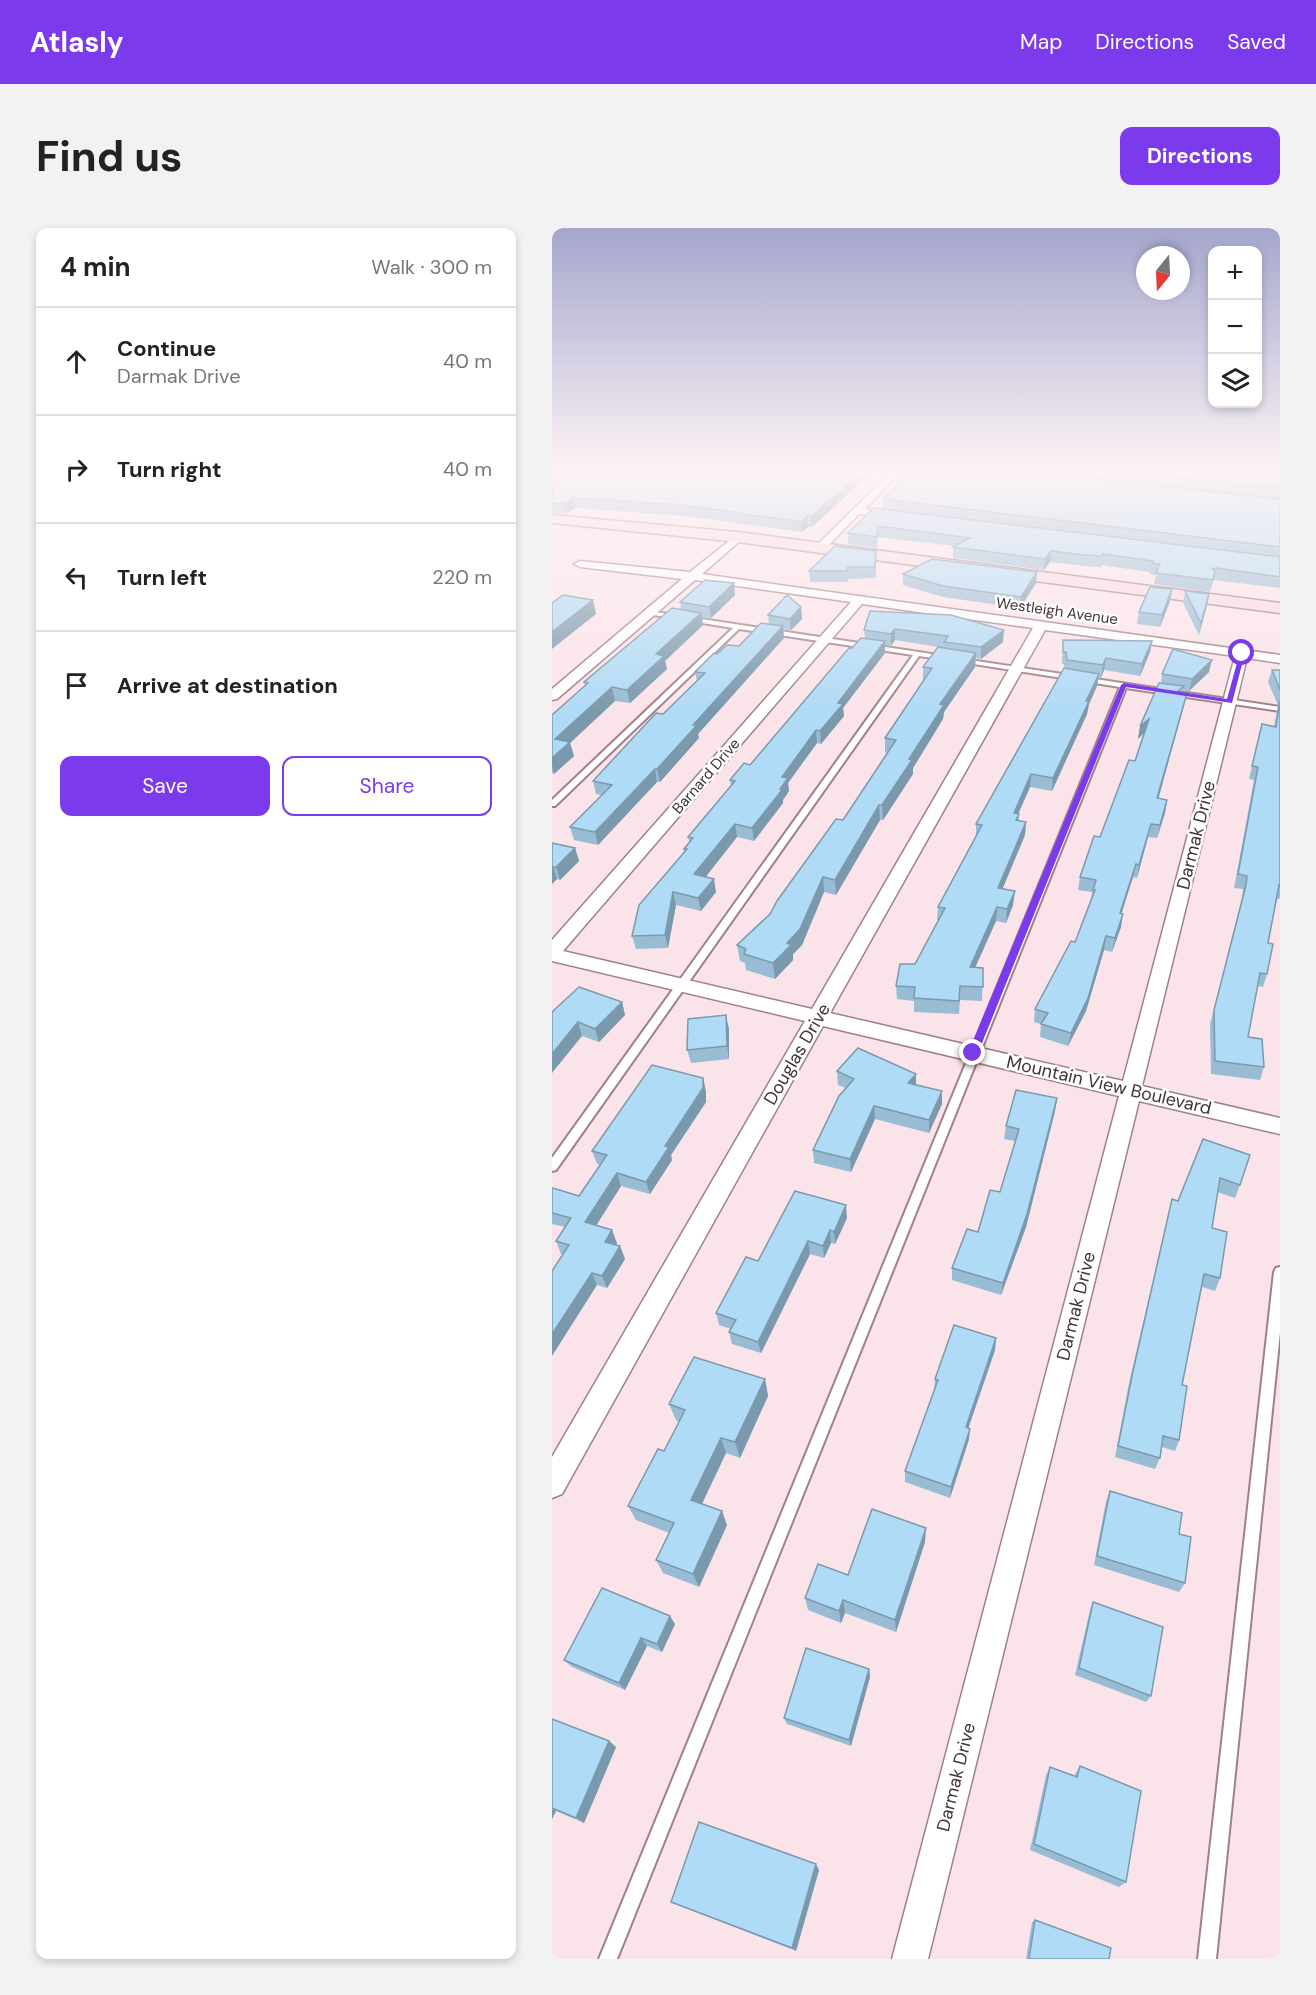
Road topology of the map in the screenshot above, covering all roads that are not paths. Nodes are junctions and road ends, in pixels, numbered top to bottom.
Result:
1 (723, 550) edge
2 (834, 550) edge
3 (580, 564) dead end
4 (691, 576) junction
5 (859, 600) junction
6 (1280, 608) edge
7 (650, 613) junction
8 (1041, 625) junction
9 (738, 626) junction
10 (825, 639) junction
11 (1242, 653) junction
12 (917, 654) junction
13 (1280, 659) edge
14 (1015, 668) junction
15 (1124, 685) junction
16 (552, 696) edge
17 (1230, 701) junction
18 (1280, 709) edge
19 (552, 804) edge
20 (552, 953) edge
21 (684, 984) junction
22 (819, 1016) junction
23 (973, 1053) junction
24 (1131, 1090) junction
25 (1280, 1126) edge
26 (552, 1167) edge
27 (1280, 1272) edge
28 (552, 1484) edge
29 (608, 1959) edge
30 (910, 1959) edge
31 (1207, 1959) edge

1 - 4 street
2 - 6 main road
3 - 4 street, Westleigh Avenue
4 - 5 street, Westleigh Avenue
4 - 7 street
5 - 8 street, Westleigh Avenue
5 - 10 street, Barnard Drive
7 - 9 lane
7 - 16 street
8 - 11 street, Westleigh Avenue
8 - 14 street, Douglas Drive
9 - 10 lane
9 - 19 lane
10 - 12 lane
10 - 20 street, Barnard Drive
11 - 13 street, Westleigh Avenue
11 - 17 street, Darmak Drive
12 - 14 lane
12 - 21 lane
14 - 15 lane
14 - 22 street, Douglas Drive
15 - 17 lane
15 - 23 lane
17 - 18 lane
17 - 24 street, Darmak Drive
20 - 21 street, Mountain View Boulevard
21 - 22 street, Mountain View Boulevard
21 - 26 lane
22 - 23 street, Mountain View Boulevard
22 - 28 street, Douglas Drive
23 - 24 street, Mountain View Boulevard
23 - 29 lane
24 - 25 street, Mountain View Boulevard
24 - 30 street, Darmak Drive
27 - 31 lane

